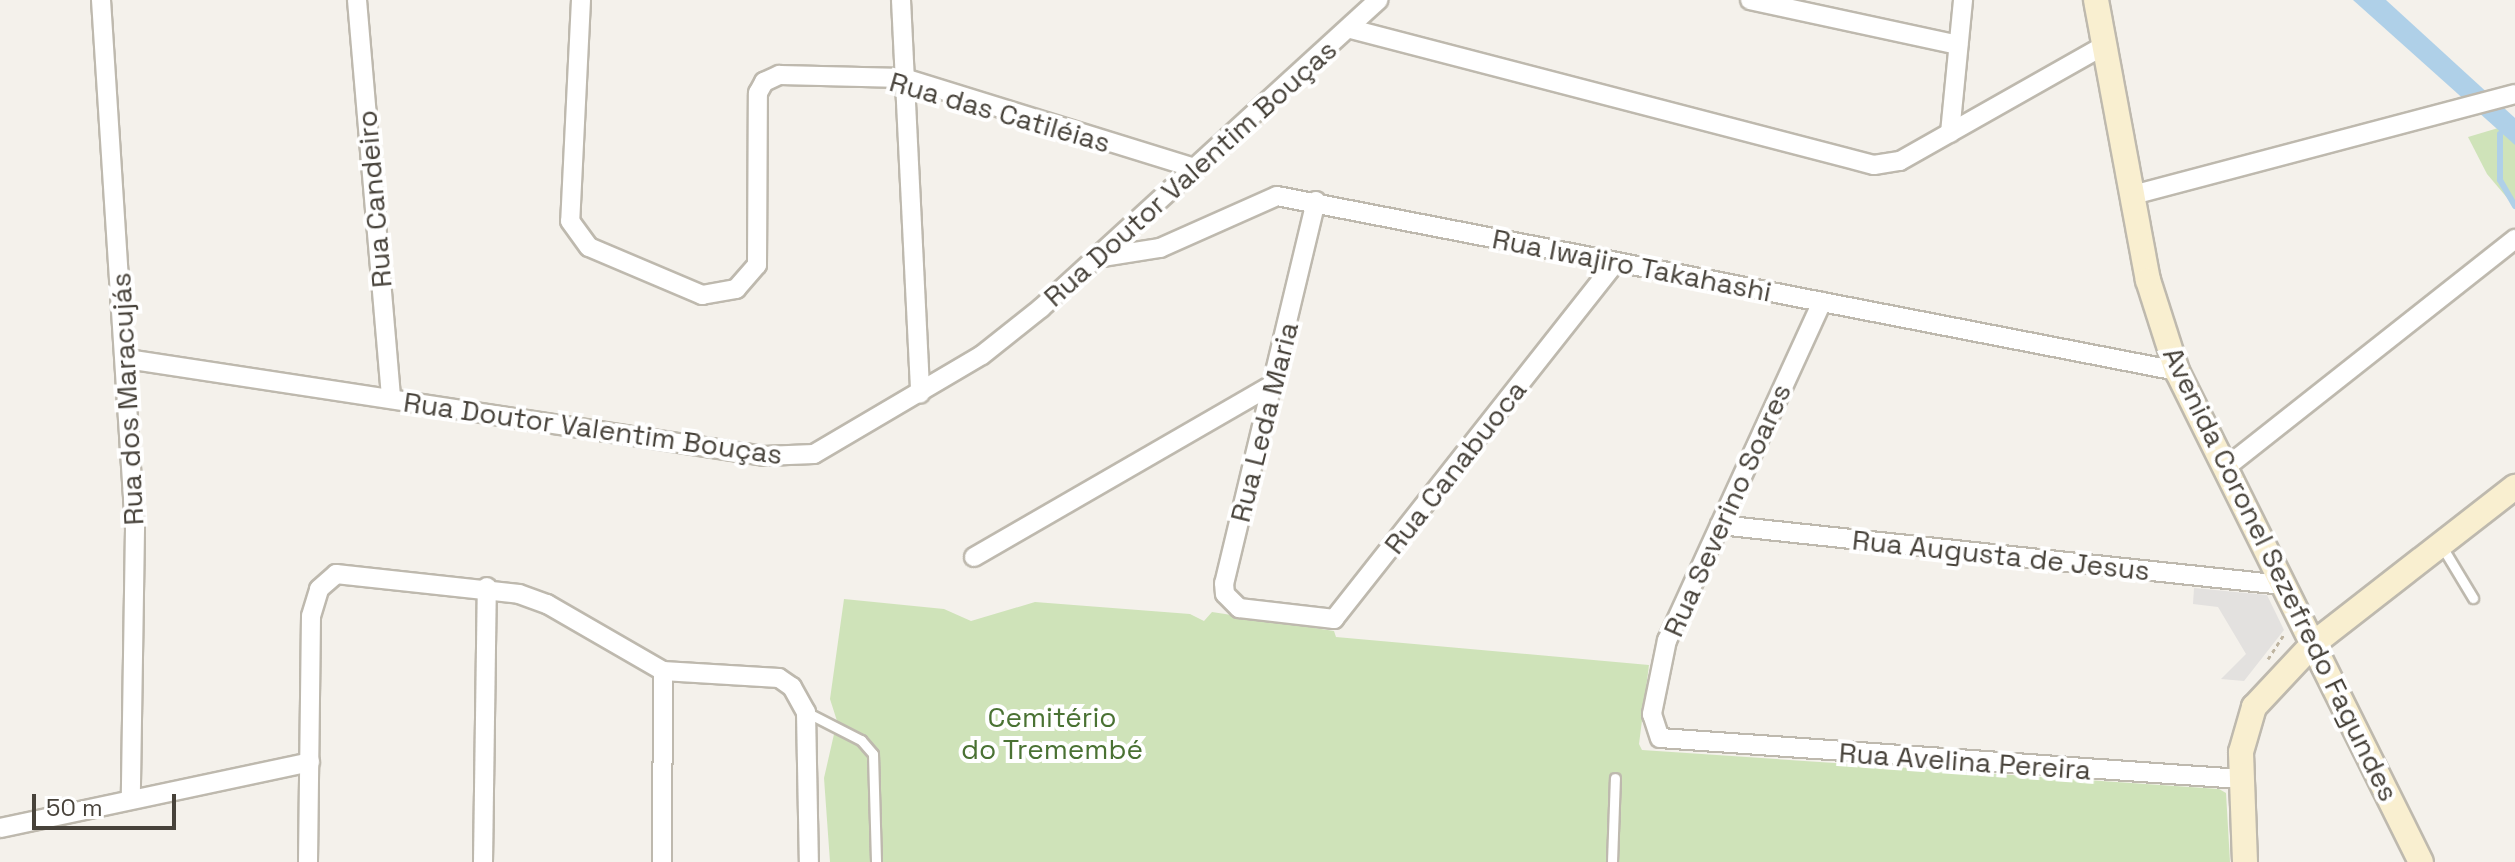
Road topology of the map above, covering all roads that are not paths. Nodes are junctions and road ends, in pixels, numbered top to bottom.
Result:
1 (101, 0) edge
2 (357, 0) edge
3 (581, 0) edge
4 (901, 0) edge
5 (1750, 0) edge
6 (1963, 0) edge
7 (2096, 0) edge
8 (1377, 1) edge
9 (1351, 29) junction
10 (1958, 45) junction
11 (2103, 46) junction
12 (904, 78) junction
13 (2514, 94) edge
14 (1950, 133) junction
15 (1194, 168) junction
16 (2133, 195) junction
17 (1316, 201) junction
18 (2511, 243) edge
19 (1096, 258) junction
20 (1616, 262) junction
21 (1822, 302) junction
22 (127, 359) junction
23 (2177, 371) junction
24 (1275, 383) junction
25 (920, 394) junction
26 (391, 397) junction
27 (2225, 468) junction
28 (2515, 487) edge
29 (1720, 525) junction
30 (2441, 545) junction
31 (974, 557) dead end
32 (2283, 585) junction
33 (487, 587) junction
34 (2473, 598) dead end
35 (1268, 613) joint
36 (2313, 644) junction
37 (663, 671) junction
38 (806, 712) junction
39 (1691, 744) joint
40 (310, 762) junction
41 (1615, 778) dead end
42 (2240, 779) junction
43 (131, 798) junction
44 (0, 828) edge
45 (308, 862) edge
46 (483, 862) edge
47 (662, 862) edge
48 (809, 862) edge
49 (876, 862) edge
50 (1612, 862) edge
51 (2245, 862) edge
52 (2421, 862) edge

1 - 22 street, Rua dos Maracujás
2 - 26 street, Rua Candeiro
3 - 12 street, Rua das Catiléias
4 - 12 street
5 - 10 street
6 - 10 street
7 - 11 main road, Avenida Coronel Sezefredo Fagundes
8 - 9 street, Rua Doutor Valentim Bouças
9 - 14 street
9 - 15 street, Rua Doutor Valentim Bouças
10 - 14 street
11 - 14 street
11 - 16 main road, Avenida Coronel Sezefredo Fagundes
12 - 15 street, Rua das Catiléias
12 - 25 street
13 - 16 street
15 - 19 street, Rua Doutor Valentim Bouças
16 - 23 main road, Avenida Coronel Sezefredo Fagundes
17 - 19 street, Rua Iwajiro Takahashi
17 - 20 street, Rua Iwajiro Takahashi
17 - 24 street, Rua Leda Maria
18 - 27 street
19 - 25 street, Rua Doutor Valentim Bouças
20 - 21 street, Rua Iwajiro Takahashi
20 - 35 street, Rua Canabuoca
21 - 23 street, Rua Iwajiro Takahashi
21 - 29 street, Rua Severino Soares
22 - 26 street, Rua Doutor Valentim Bouças
22 - 43 street, Rua dos Maracujás
23 - 27 main road, Avenida Coronel Sezefredo Fagundes
24 - 31 street
24 - 35 street, Rua Leda Maria
25 - 26 street, Rua Doutor Valentim Bouças
27 - 32 main road, Avenida Coronel Sezefredo Fagundes
28 - 30 main road
29 - 32 street, Rua Augusta de Jesus
29 - 39 street, Rua Severino Soares
30 - 34 lane
30 - 36 main road
32 - 36 main road, Avenida Coronel Sezefredo Fagundes
33 - 37 street
33 - 40 street
33 - 46 street
36 - 42 main road
36 - 52 main road, Avenida Coronel Sezefredo Fagundes
37 - 38 street
37 - 47 street
38 - 48 street
38 - 49 lane
39 - 42 street, Rua Avelina Pereira
40 - 43 street
40 - 45 street
41 - 50 lane
42 - 51 main road
43 - 44 street

